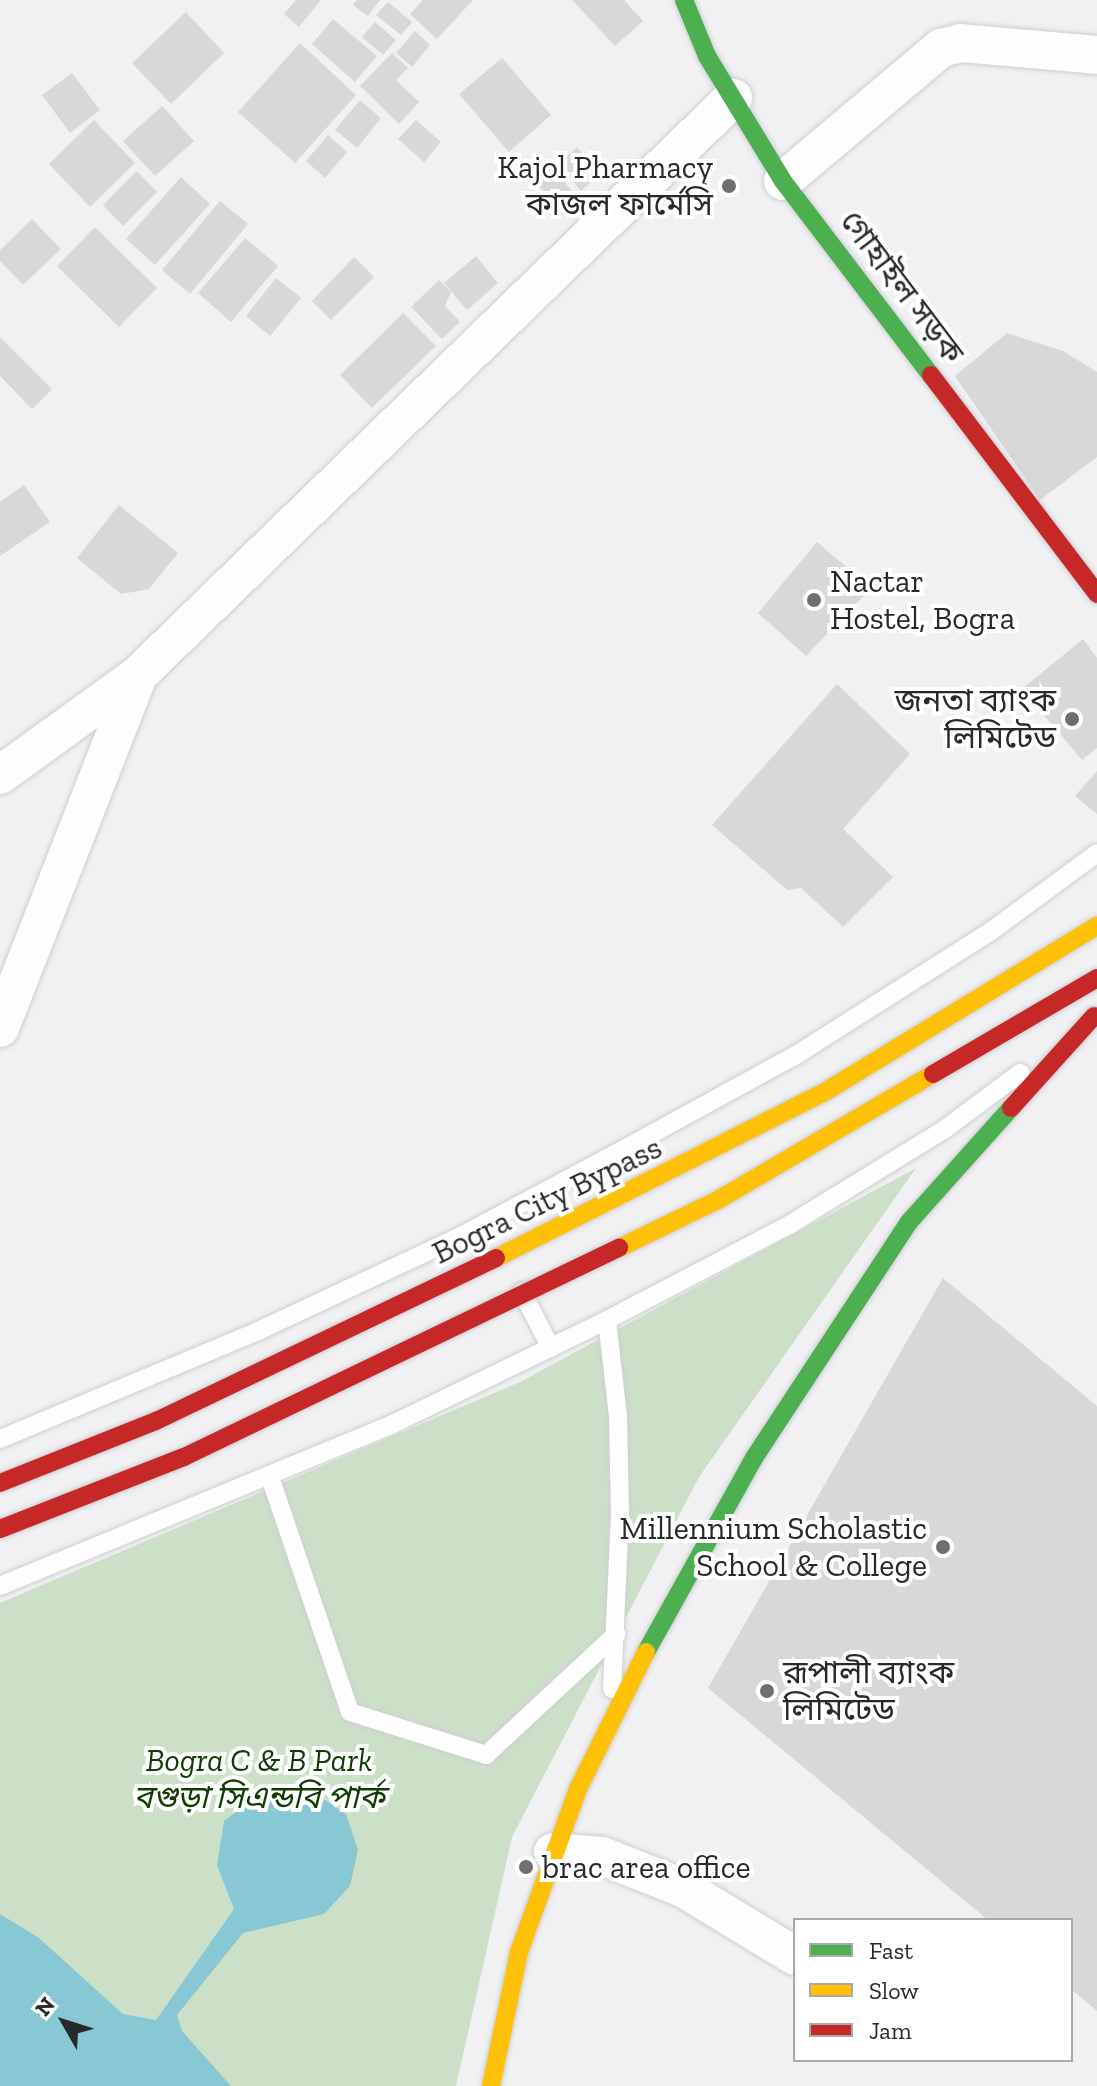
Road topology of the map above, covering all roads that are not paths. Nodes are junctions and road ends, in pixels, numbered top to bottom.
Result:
1 (684, 0) edge
2 (1097, 55) edge
3 (733, 98) junction
4 (783, 181) junction
5 (1097, 594) edge
6 (138, 675) junction
7 (0, 775) edge
8 (1097, 853) edge
9 (1097, 926) edge
10 (1097, 978) edge
11 (1096, 1015) edge
12 (0, 1028) edge
13 (486, 1222) junction
14 (607, 1320) junction
15 (551, 1348) junction
16 (0, 1439) edge
17 (270, 1477) junction
18 (0, 1483) edge
19 (0, 1529) edge
20 (0, 1586) edge
21 (616, 1634) junction
22 (609, 1718) junction
23 (553, 1852) junction
24 (793, 1955) edge
25 (491, 2086) edge

1 - 3 main road, গোহাইল সড়ক
2 - 4 street
3 - 4 main road, গোহাইল সড়ক
3 - 6 street
4 - 5 main road, গোহাইল সড়ক
6 - 7 street
6 - 12 street
8 - 13 lane
9 - 18 main road, Bogra City Bypass, bridge
10 - 19 main road, bridge
11 - 14 lane
11 - 22 main road
13 - 15 lane
13 - 16 lane
14 - 15 lane
14 - 21 lane
15 - 17 lane
17 - 20 lane
17 - 21 lane
21 - 22 lane
22 - 23 main road
23 - 24 street
23 - 25 main road

